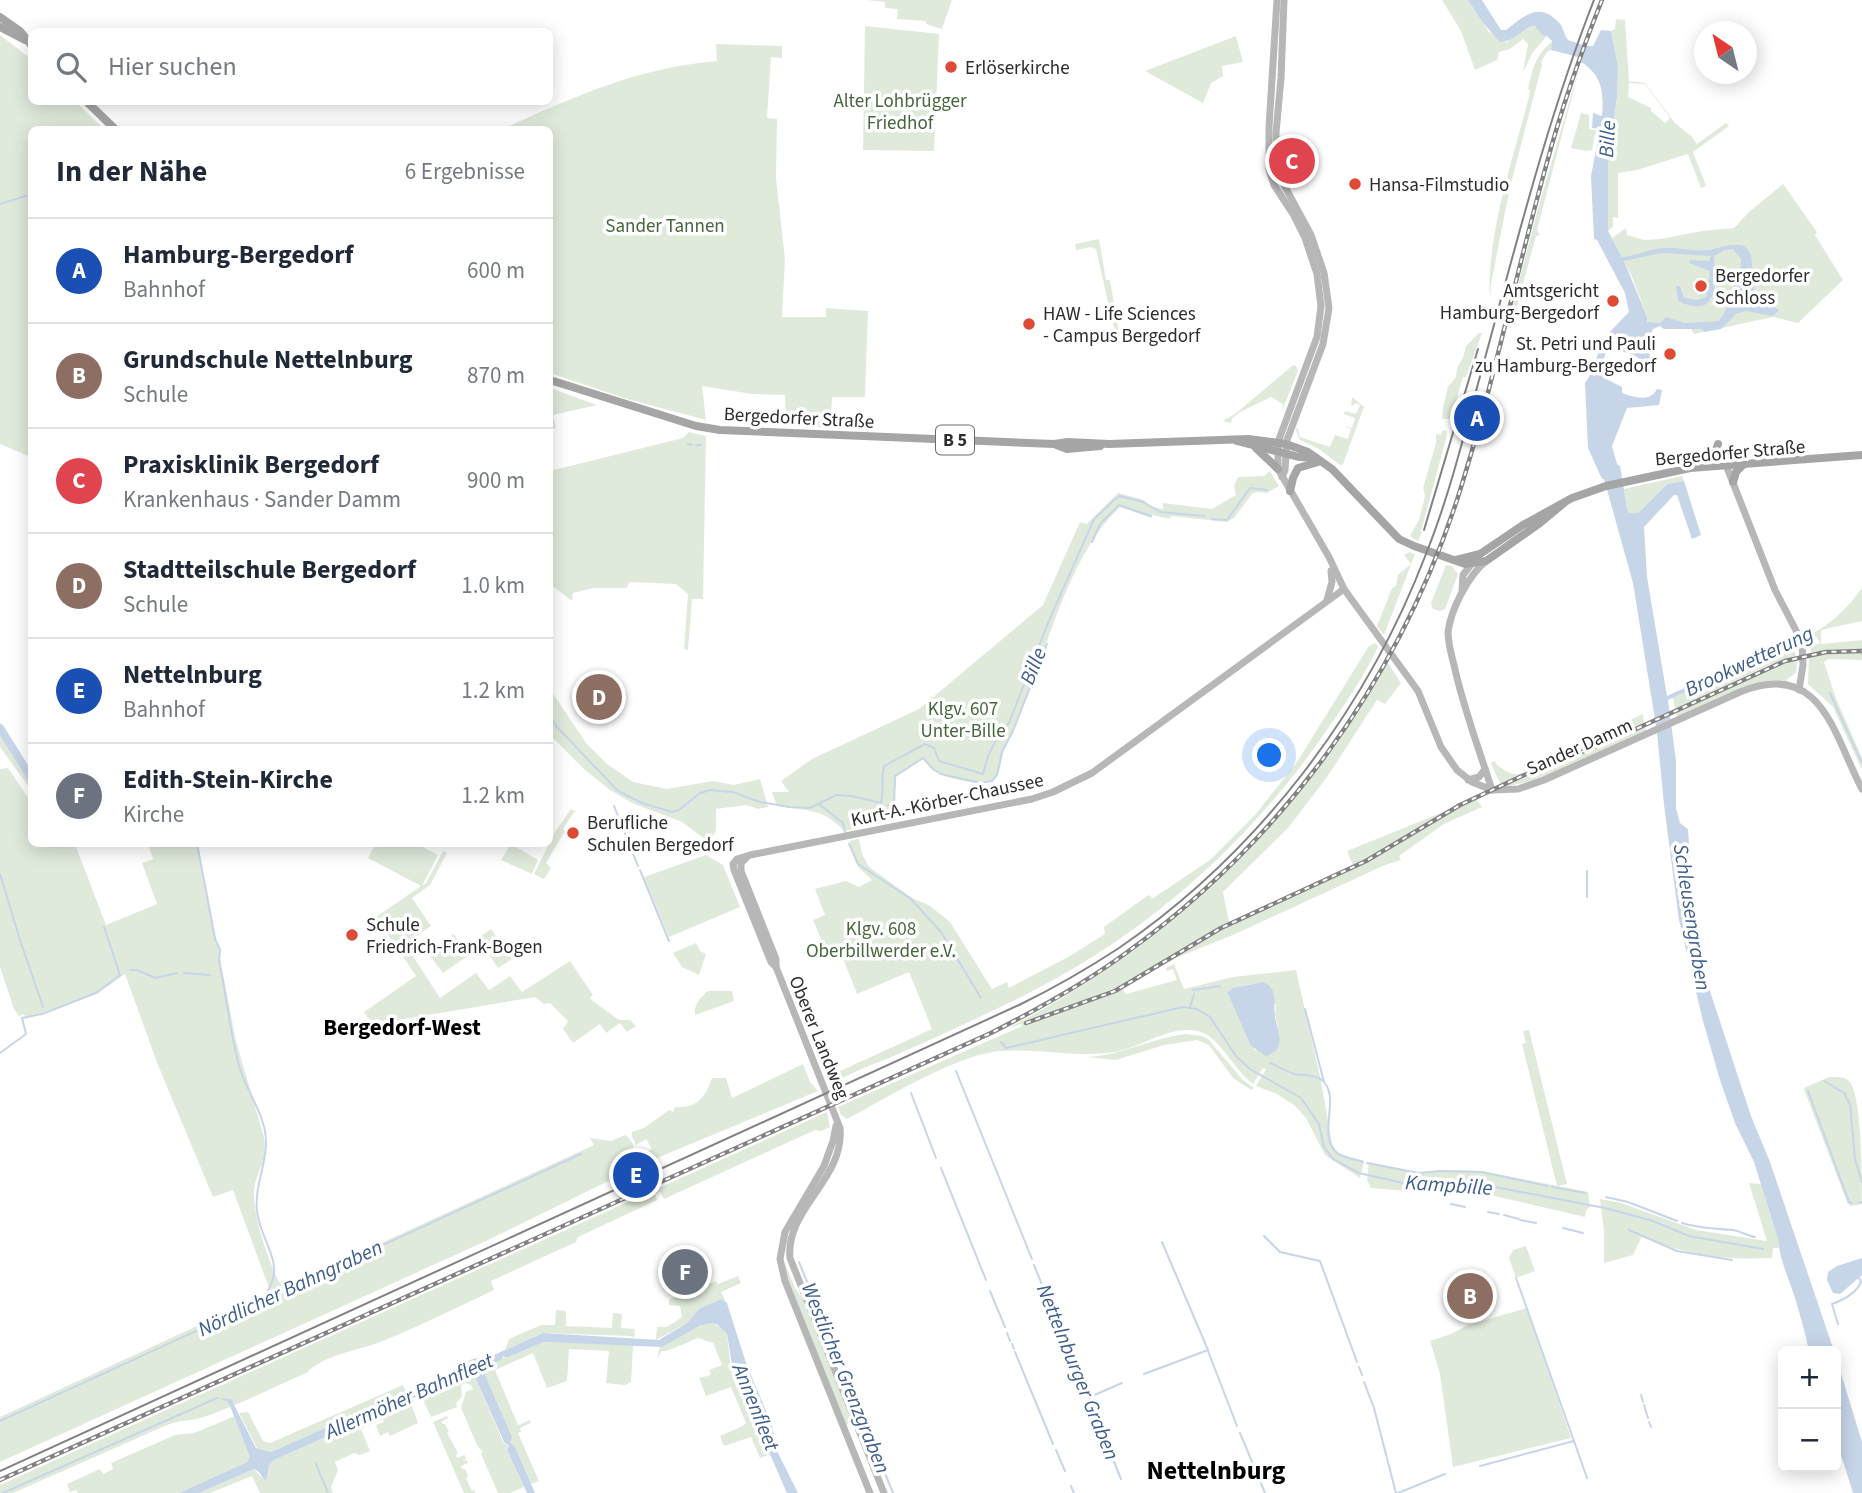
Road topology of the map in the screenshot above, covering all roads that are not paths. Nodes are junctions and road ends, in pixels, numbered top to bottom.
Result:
1 (1277, 0) edge
2 (1284, 0) edge
3 (1281, 13) junction
4 (0, 17) edge
5 (0, 27) edge
6 (28, 43) edge
7 (28, 43) edge
8 (90, 105) edge
9 (112, 126) edge
10 (553, 381) edge
11 (1237, 441) junction
12 (1718, 444) dead end
13 (1254, 446) junction
14 (1282, 447) junction
15 (1862, 455) edge
16 (1318, 460) junction
17 (1743, 465) junction
18 (1704, 466) junction
19 (1726, 466) junction
20 (1280, 473) junction
21 (1733, 482) junction
22 (1290, 491) junction
23 (1564, 503) junction
24 (1329, 557) junction
25 (1486, 561) junction
26 (1464, 564) junction
27 (1344, 589) junction
28 (1463, 590) junction
29 (1323, 606) junction
30 (1799, 690) junction
31 (1485, 769) junction
32 (1468, 780) junction
33 (1862, 789) edge
34 (1492, 790) junction
35 (750, 855) junction
36 (733, 863) joint
37 (750, 900) junction
38 (835, 1118) junction
39 (870, 1493) edge
40 (884, 1493) edge

1 - 3 main road
2 - 3 main road
3 - 14 main road, Sander Damm
4 - 6 main road
5 - 7 main road
8 - 9 main road
10 - 11 main road, Bergedorfer Straße / B 5
11 - 13 main road, Bergedorfer Straße / B 5
11 - 14 main road, Bergedorfer Straße / B 5
12 - 18 main road
13 - 14 main road, Bergedorfer Straße / B 5
13 - 20 main road
14 - 16 main road, Bergedorfer Straße / B 5
14 - 20 main road, Sander Damm
15 - 17 main road, Bergedorfer Straße
16 - 22 main road
16 - 26 main road
17 - 19 main road, Bergedorfer Straße
17 - 21 main road
18 - 19 main road, Bergedorfer Straße
18 - 23 main road, Bergedorfer Straße
19 - 21 main road
20 - 22 main road, Sander Damm
21 - 30 main road
22 - 24 main road, Sander Damm
23 - 25 main road, Bergedorfer Straße
23 - 26 main road, Bergedorfer Straße
24 - 27 main road, Sander Damm
24 - 29 main road
25 - 26 main road, Bergedorfer Straße
25 - 28 main road
26 - 28 main road
27 - 29 main road, Kurt-A.-Körber-Chaussee
27 - 32 main road, Sander Damm
28 - 31 main road
29 - 35 main road, Kurt-A.-Körber-Chaussee
30 - 33 main road
30 - 34 main road, Sander Damm
31 - 32 main road
31 - 34 main road
32 - 34 main road, Sander Damm
35 - 36 main road, Kurt-A.-Körber-Chaussee
35 - 37 main road, Oberer Landweg
36 - 37 main road, Oberer Landweg
37 - 38 main road, Oberer Landweg
38 - 39 main road
38 - 40 main road

